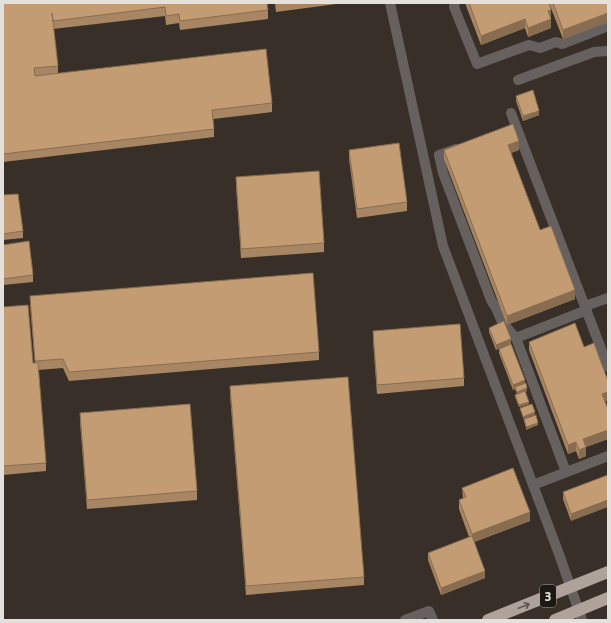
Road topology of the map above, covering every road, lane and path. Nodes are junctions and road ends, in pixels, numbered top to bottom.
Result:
1 (390, 3) edge
2 (455, 3) edge
3 (608, 26) edge
4 (608, 50) edge
5 (518, 80) dead end
6 (511, 113) dead end
7 (467, 144) edge
8 (608, 298) edge
9 (586, 308) junction
10 (516, 338) junction
11 (608, 367) edge
12 (608, 456) edge
13 (566, 472) junction
14 (533, 485) junction
15 (608, 572) edge
16 (608, 598) edge
17 (405, 620) edge
18 (433, 620) edge
19 (488, 620) edge
20 (555, 620) edge
21 (582, 620) edge

1 - 14 street
2 - 3 street
4 - 5 street
6 - 9 street
7 - 10 street
8 - 9 street
9 - 10 street
9 - 11 street
10 - 13 street
12 - 13 street
13 - 14 street
14 - 21 street
19 -> 15 highway, 3, bridge
16 - 20 highway, 3, bridge
17 - 18 street

